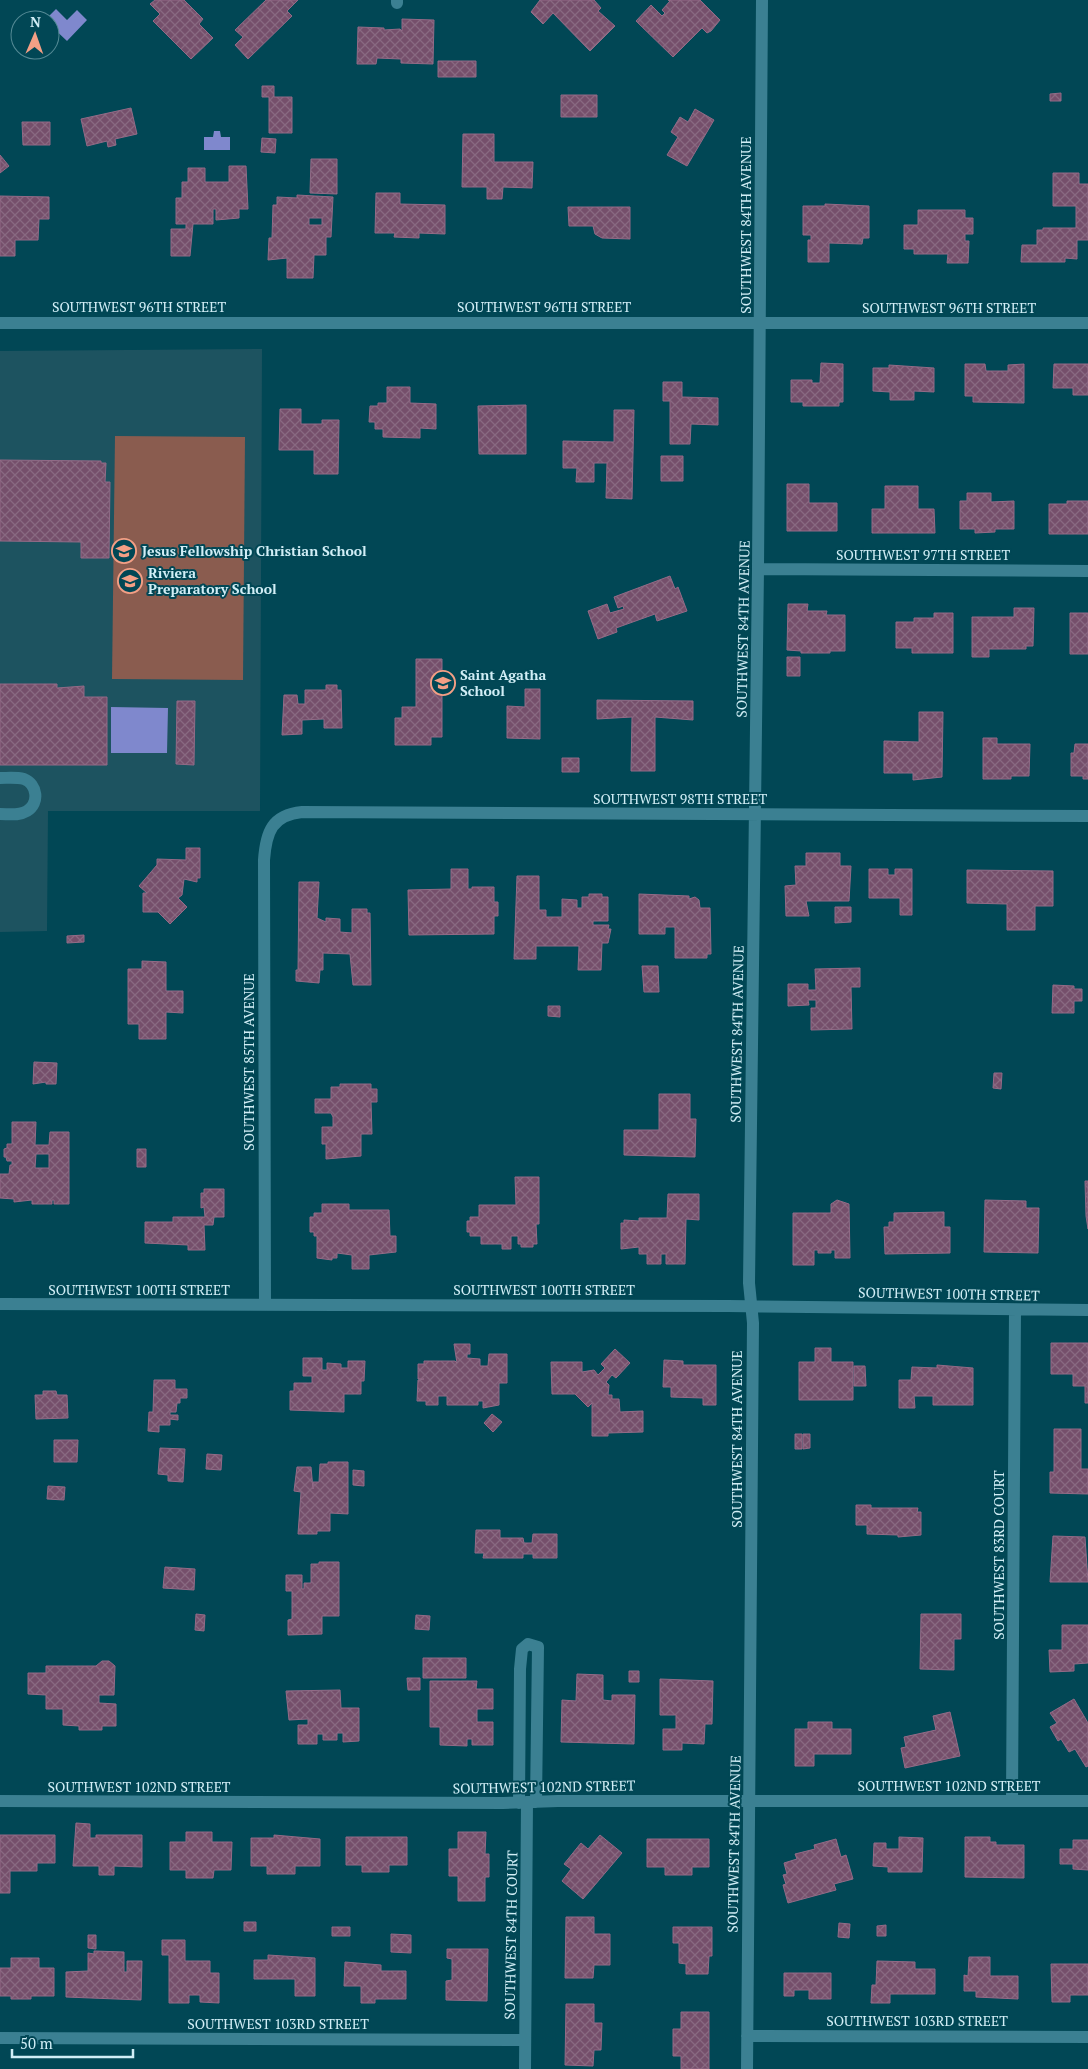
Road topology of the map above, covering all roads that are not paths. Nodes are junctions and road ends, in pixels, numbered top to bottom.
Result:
1 (762, 0) edge
2 (761, 322) junction
3 (0, 323) edge
4 (1088, 323) edge
5 (758, 569) junction
6 (1088, 571) edge
7 (0, 778) edge
8 (0, 814) edge
9 (755, 814) junction
10 (1088, 816) edge
11 (275, 822) joint
12 (0, 1304) edge
13 (264, 1305) junction
14 (751, 1306) junction
15 (1015, 1310) junction
16 (1088, 1310) edge
17 (749, 1800) junction
18 (1012, 1800) junction
19 (0, 1801) edge
20 (1088, 1801) edge
21 (528, 1802) junction
22 (747, 2036) junction
23 (1088, 2037) edge
24 (0, 2038) edge
25 (525, 2040) junction
26 (525, 2069) edge
27 (747, 2069) edge

1 - 2 street, SOUTHWEST 84TH AVENUE
2 - 3 street, SOUTHWEST 96TH STREET
2 - 4 street, SOUTHWEST 96TH STREET
2 - 5 street, SOUTHWEST 84TH AVENUE
5 - 6 street, SOUTHWEST 97TH STREET
5 - 9 street, SOUTHWEST 84TH AVENUE
7 - 8 street
9 - 10 street, SOUTHWEST 98TH STREET
9 - 11 street, SOUTHWEST 98TH STREET
9 - 14 street, SOUTHWEST 84TH AVENUE
11 - 13 street, SOUTHWEST 85TH AVENUE
12 - 13 street, SOUTHWEST 100TH STREET
13 - 14 street, SOUTHWEST 100TH STREET
14 - 15 street, SOUTHWEST 100TH STREET
14 - 17 street, SOUTHWEST 84TH AVENUE
15 - 16 street, SOUTHWEST 100TH STREET
15 - 18 street, SOUTHWEST 83RD COURT
17 - 18 street, SOUTHWEST 102ND STREET
17 - 21 street, SOUTHWEST 102ND STREET
17 - 22 street, SOUTHWEST 84TH AVENUE
18 - 20 street, SOUTHWEST 102ND STREET
19 - 21 street, SOUTHWEST 102ND STREET
21 - 21 street, SOUTHWEST 84TH COURT
21 - 25 street, SOUTHWEST 84TH COURT
22 - 23 street, SOUTHWEST 103RD STREET
22 - 27 street, SOUTHWEST 84TH AVENUE
24 - 25 street, SOUTHWEST 103RD STREET
25 - 26 street, SOUTHWEST 84TH COURT

